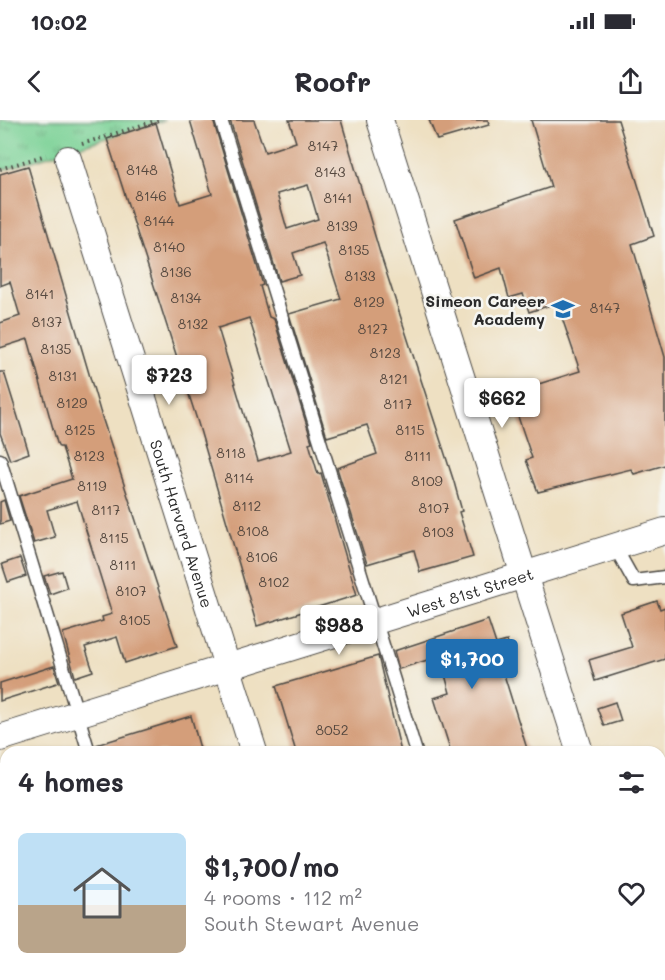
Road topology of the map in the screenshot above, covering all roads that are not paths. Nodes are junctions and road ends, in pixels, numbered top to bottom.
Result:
1 (221, 120) edge
2 (380, 120) edge
3 (68, 159) dead end
4 (0, 460) edge
5 (665, 531) edge
6 (615, 547) junction
7 (525, 575) junction
8 (665, 577) edge
9 (376, 622) junction
10 (229, 667) junction
11 (78, 714) junction
12 (0, 738) edge
13 (87, 746) edge
14 (253, 746) edge
15 (414, 746) edge
16 (578, 746) edge

1 - 9 lane
2 - 7 street
3 - 10 street, South Harvard Avenue
4 - 11 lane
5 - 6 street, West 81st Street
6 - 7 street, West 81st Street
6 - 8 lane
7 - 9 street, West 81st Street
7 - 16 street
9 - 10 street, West 81st Street
9 - 15 lane
10 - 11 street, West 81st Street
10 - 14 street, South Harvard Avenue
11 - 12 street, West 81st Street
11 - 13 lane

